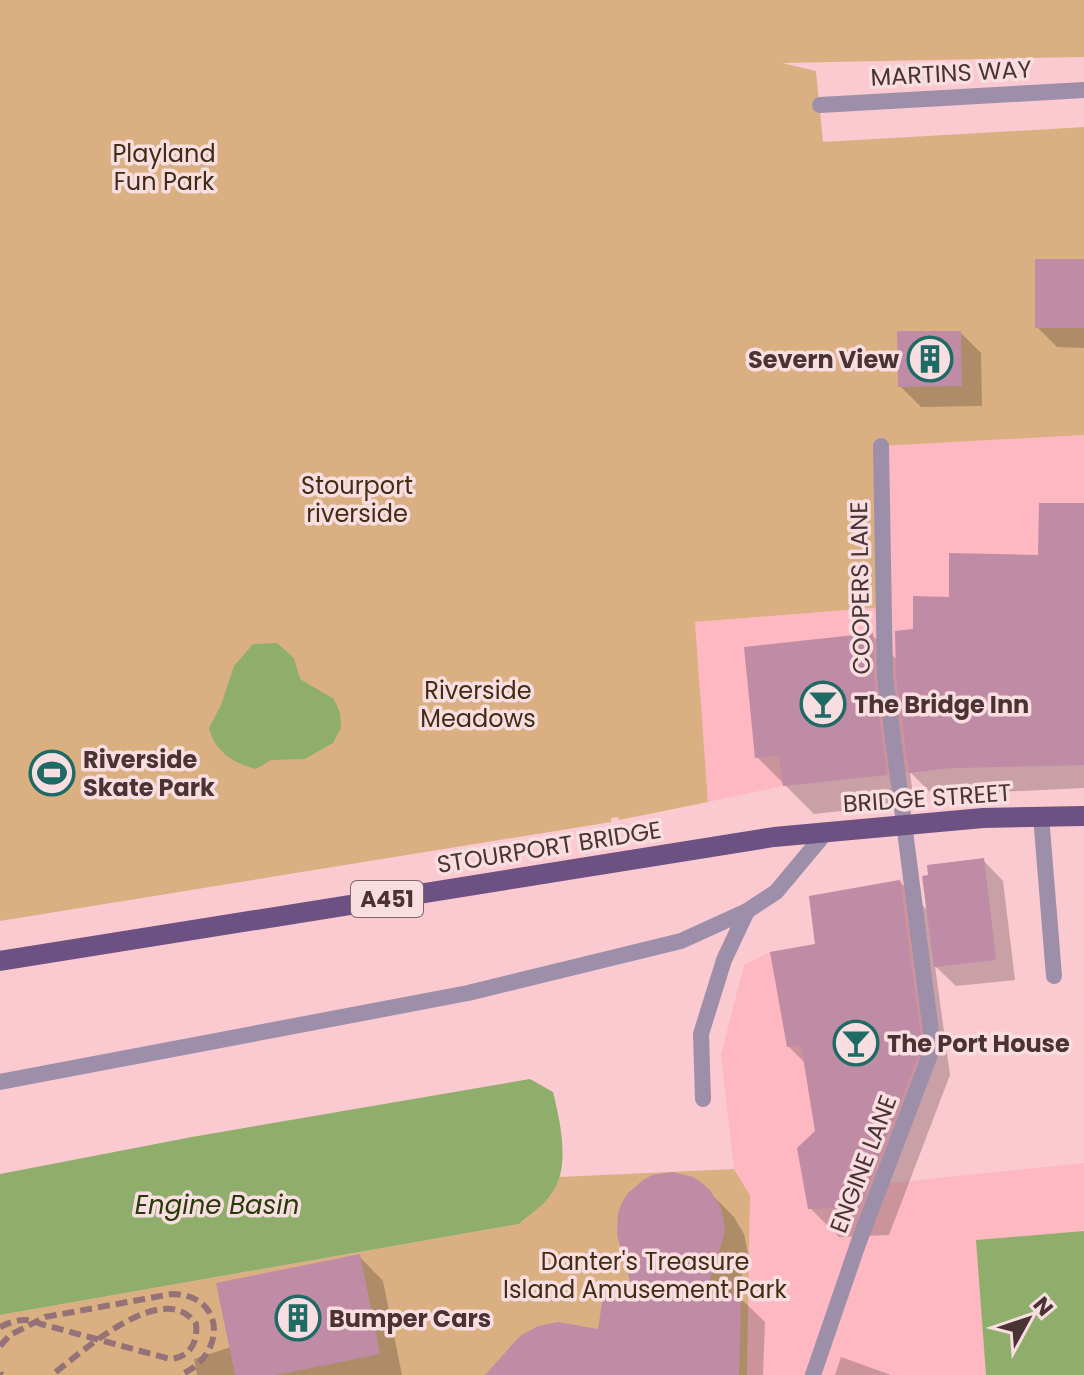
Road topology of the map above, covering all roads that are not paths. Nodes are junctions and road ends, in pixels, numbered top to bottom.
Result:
1 (1084, 90) edge
2 (820, 105) dead end
3 (881, 446) dead end
4 (1041, 816) junction
5 (1084, 816) edge
6 (903, 824) junction
7 (827, 831) junction
8 (774, 837) joint
9 (747, 911) junction
10 (0, 961) edge
11 (1054, 976) dead end
12 (0, 1082) edge
13 (703, 1099) dead end
14 (813, 1375) edge

1 - 2 street, MARTINS WAY
3 - 6 street, COOPERS LANE
4 - 5 main road, BRIDGE STREET / A451
4 - 6 main road, BRIDGE STREET / A451
4 - 11 street
6 - 7 main road, BRIDGE STREET / A451
6 - 14 street, ENGINE LANE
7 - 8 main road, BRIDGE STREET / A451
7 - 9 street
8 - 10 main road, STOURPORT BRIDGE / A451
9 - 12 street
9 - 13 street

